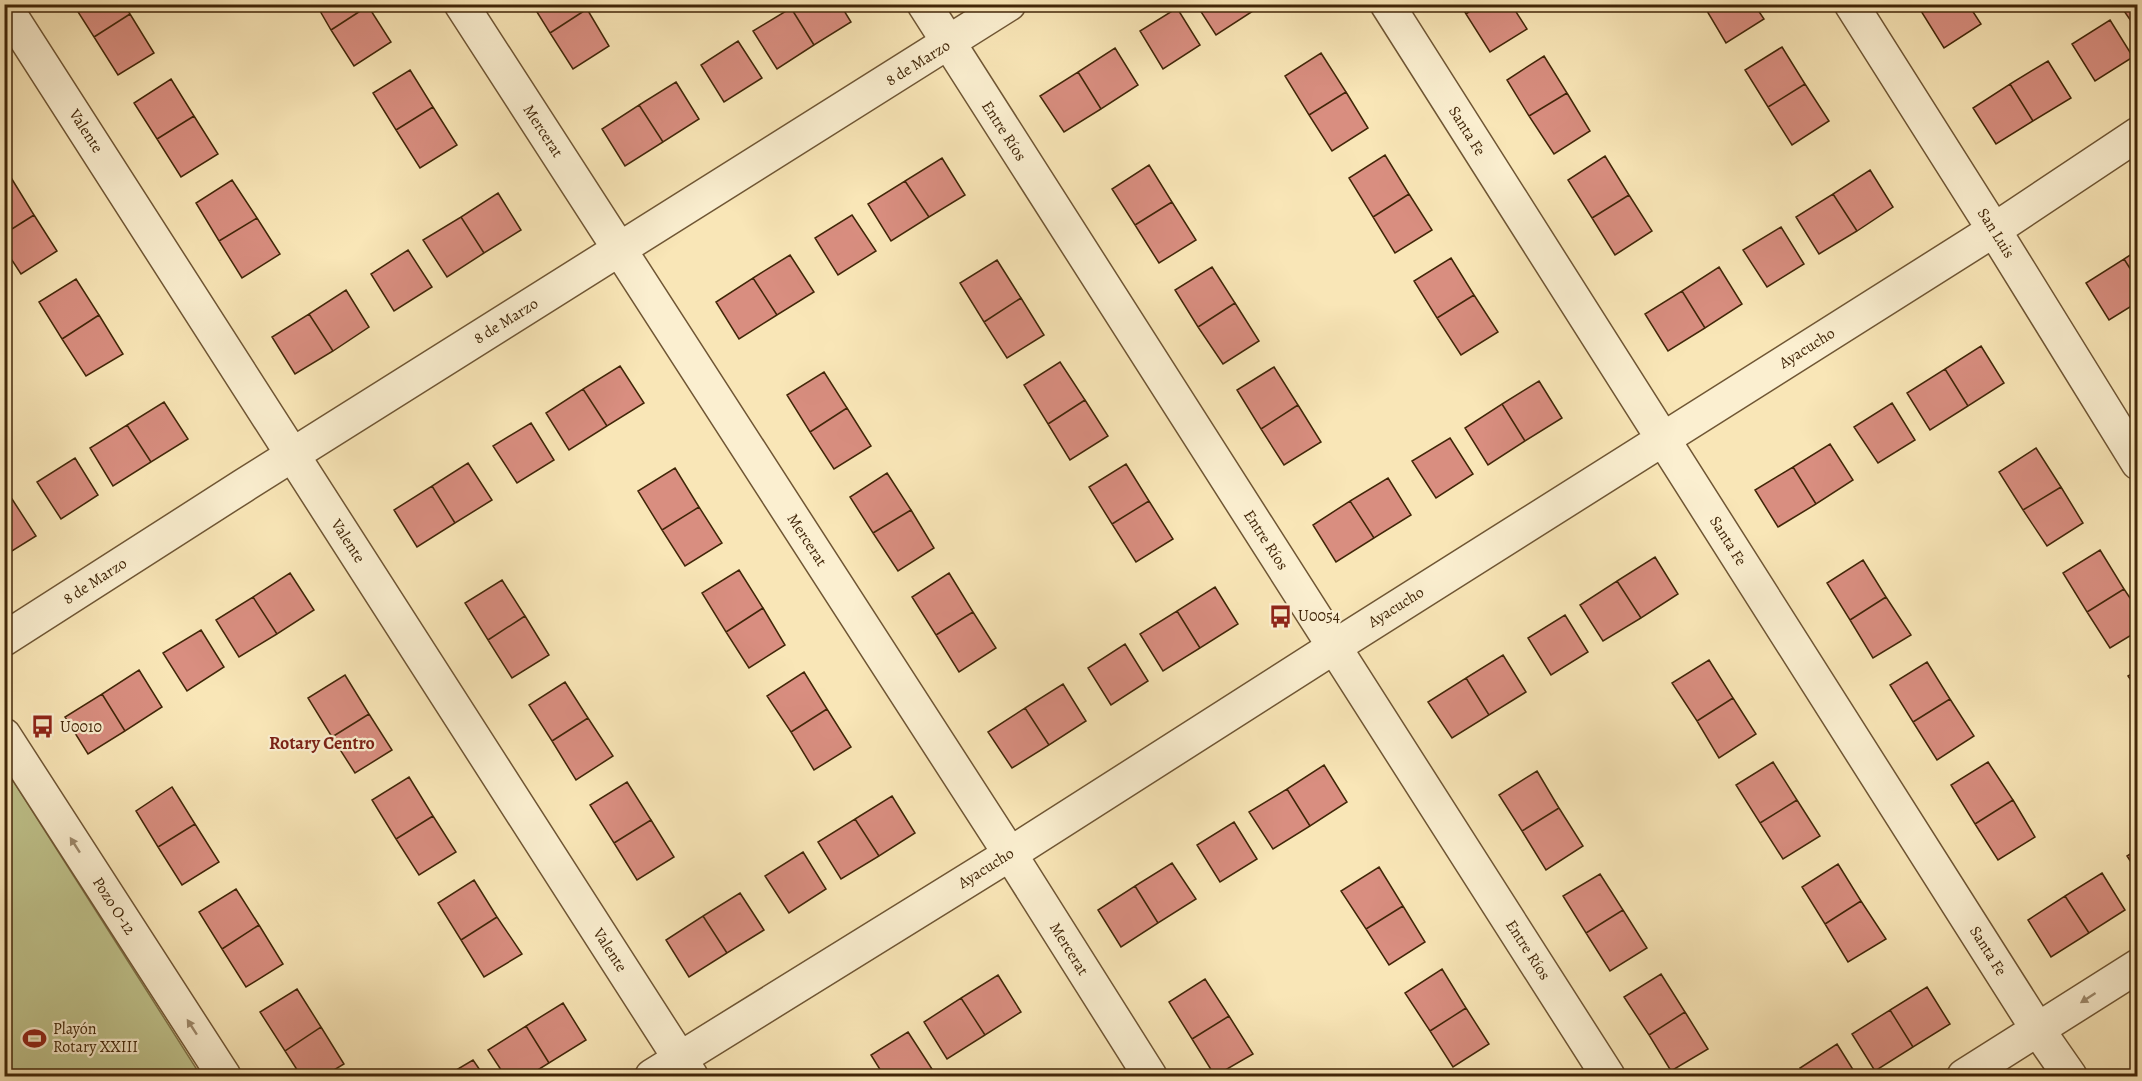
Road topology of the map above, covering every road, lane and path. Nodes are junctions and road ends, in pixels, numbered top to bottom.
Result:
1 (461, 4) edge
2 (924, 4) edge
3 (1009, 4) edge
4 (1387, 4) edge
5 (1851, 4) edge
6 (4, 5) edge
7 (948, 44) junction
8 (2138, 134) edge
9 (1994, 230) junction
10 (620, 250) junction
11 (1664, 439) junction
12 (293, 455) junction
13 (2138, 463) edge
14 (4, 639) edge
15 (1334, 647) junction
16 (4, 735) edge
17 (1010, 854) junction
18 (2138, 966) edge
19 (2038, 1030) junction
20 (685, 1068) edge
21 (224, 1077) edge
22 (652, 1077) edge
23 (1150, 1077) edge
24 (1608, 1077) edge
25 (1964, 1077) edge
26 (2070, 1077) edge

1 - 10 street, Mercerat
2 - 7 street, Entre Ríos
3 - 7 street, 8 de Marzo
4 - 11 street, Santa Fe
5 - 9 street, San Luis
6 - 12 street, Valente
7 - 10 street, 8 de Marzo
7 - 15 street, Entre Ríos
8 - 9 street, Ayacucho
9 - 11 street, Ayacucho
9 - 13 street, San Luis
10 - 12 street, 8 de Marzo
10 - 17 street, Mercerat
11 - 15 street, Ayacucho
11 - 19 street, Santa Fe
12 - 14 street, 8 de Marzo
12 - 20 street, Valente
15 - 17 street, Ayacucho
15 - 24 street, Entre Ríos
21 -> 16 street, Pozo O-12
17 - 20 street, Ayacucho
17 - 23 street, Mercerat
18 -> 19 street
19 - 25 street
19 - 26 street, Santa Fe
20 - 22 street, Ayacucho

